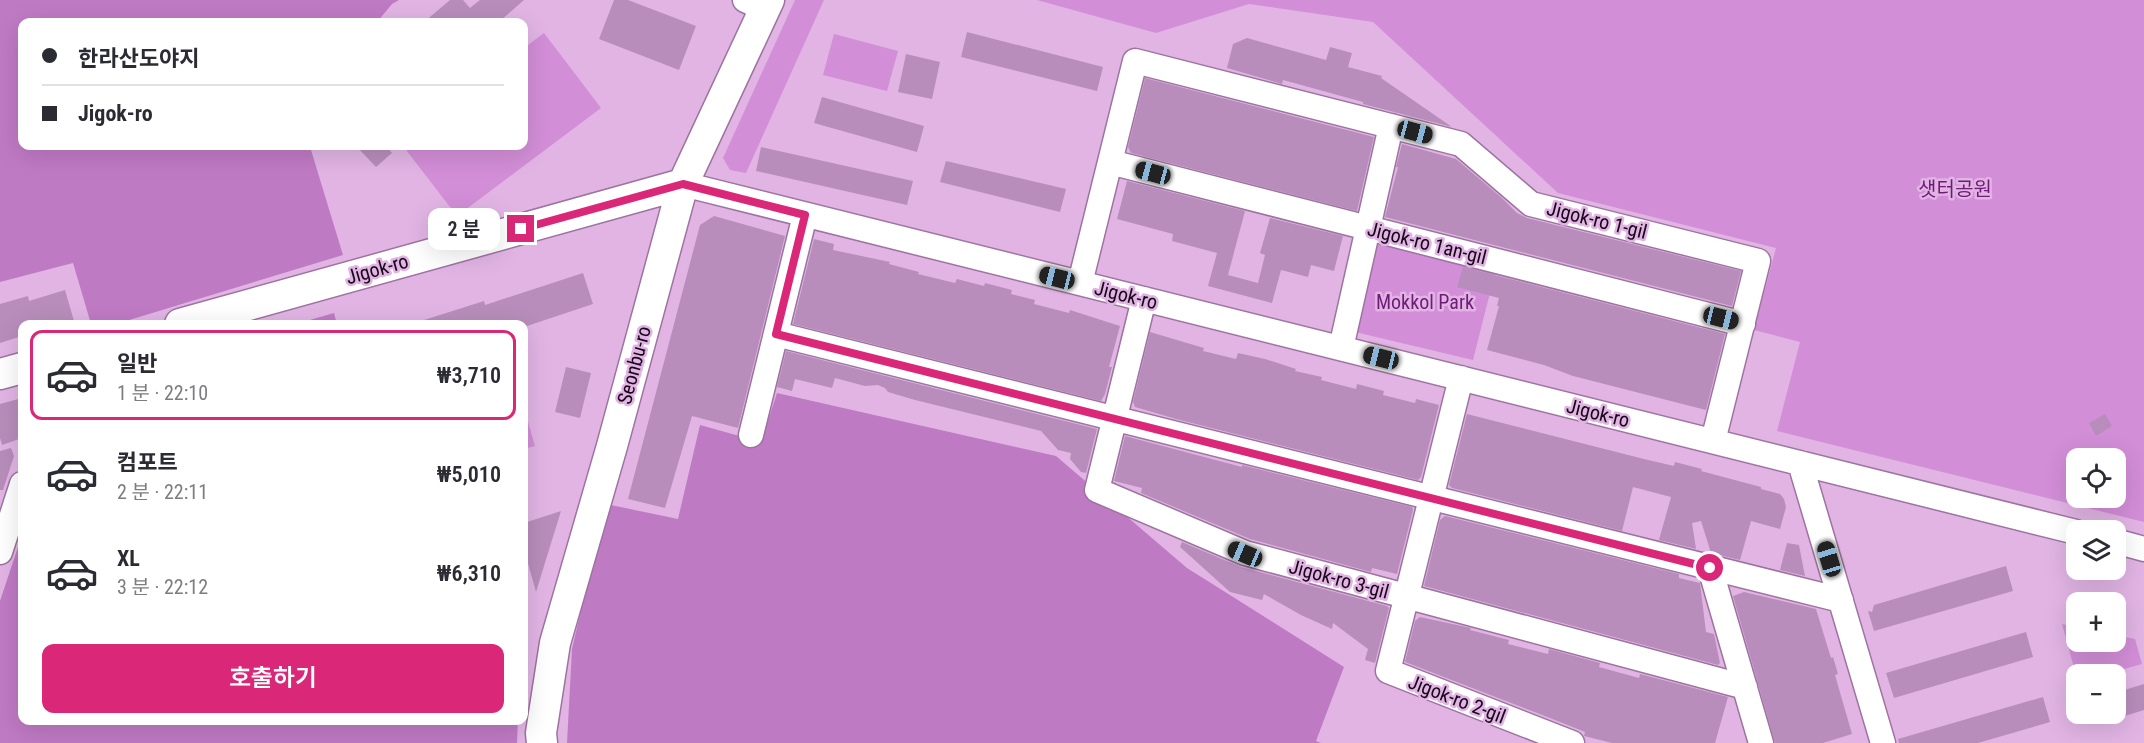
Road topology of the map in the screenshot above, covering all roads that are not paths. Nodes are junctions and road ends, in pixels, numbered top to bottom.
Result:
1 (759, 3) edge
2 (1391, 126) junction
3 (1110, 162) junction
4 (683, 184) junction
5 (805, 215) junction
6 (1368, 228) junction
7 (1080, 284) junction
8 (1144, 299) junction
9 (194, 320) edge
10 (1743, 324) junction
11 (776, 334) junction
12 (1341, 348) junction
13 (18, 369) edge
14 (0, 374) edge
15 (1461, 378) junction
16 (1114, 418) junction
17 (751, 435) dead end
18 (1713, 441) junction
19 (1800, 463) junction
20 (13, 496) edge
21 (1431, 498) junction
22 (2066, 530) edge
23 (2126, 544) edge
24 (2144, 549) edge
25 (0, 552) edge
26 (1710, 568) junction
27 (1407, 597) junction
28 (1841, 600) junction
29 (1745, 687) junction
30 (542, 743) edge
31 (1572, 743) edge
32 (1761, 743) edge
33 (1883, 743) edge

1 - 4 main road, Seonbu-ro
2 - 3 street, Jigok-ro 1-gil
2 - 6 street
2 - 10 street, Jigok-ro 1-gil
3 - 6 street, Jigok-ro 1an-gil
3 - 7 street
4 - 5 street, Jigok-ro
4 - 9 main road, Jigok-ro
4 - 30 main road, Seonbu-ro
5 - 7 street, Jigok-ro
5 - 11 street
6 - 10 street, Jigok-ro 1an-gil
6 - 12 street
7 - 8 street, Jigok-ro
8 - 12 street, Jigok-ro
8 - 16 street, Jigok-ro 3-gil
10 - 18 street, Jigok-ro 1-gil
11 - 16 street
11 - 17 street
12 - 15 street, Jigok-ro
13 - 14 main road
15 - 18 street, Jigok-ro
15 - 21 street, Jigok-ro 2-gil
16 - 21 street
16 - 27 street, Jigok-ro 3-gil
18 - 19 street, Jigok-ro
19 - 22 street, Jigok-ro
19 - 28 street
20 - 25 street
21 - 26 street
21 - 27 street, Jigok-ro 2-gil
23 - 24 street
26 - 28 street
26 - 29 street
27 - 29 street, Jigok-ro 3-gil
27 - 31 street, Jigok-ro 2-gil
28 - 33 street
29 - 32 street

